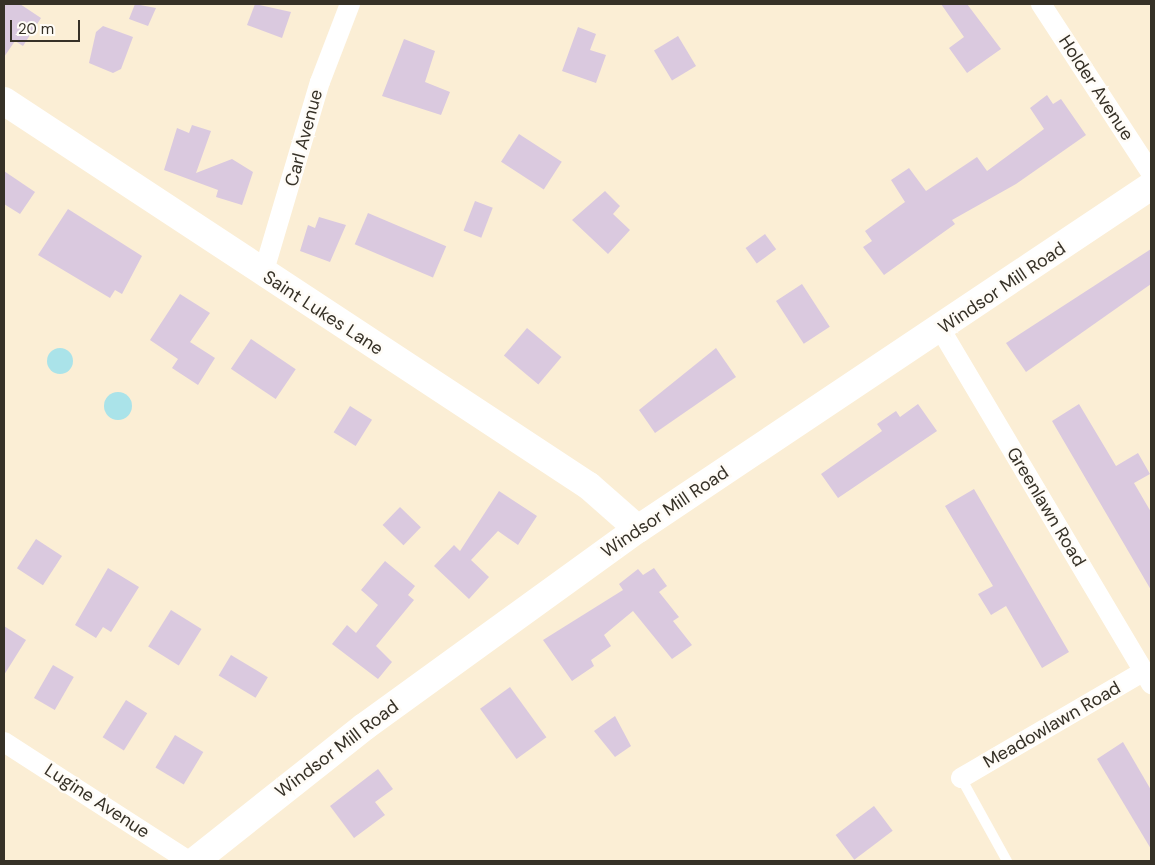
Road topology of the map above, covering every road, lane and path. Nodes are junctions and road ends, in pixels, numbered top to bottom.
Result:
1 (350, 4) edge
2 (1040, 4) edge
3 (4, 101) edge
4 (1151, 173) edge
5 (1151, 186) edge
6 (263, 274) junction
7 (941, 330) junction
8 (638, 529) junction
9 (1147, 677) edge
10 (4, 742) edge
11 (961, 778) joint
12 (189, 861) edge
13 (195, 861) edge
14 (1007, 861) edge

1 - 6 street, Carl Avenue
2 - 4 street, Holder Avenue
3 - 6 main road, Saint Lukes Lane
5 - 7 main road, Windsor Mill Road
6 - 8 main road, Saint Lukes Lane
7 - 8 main road, Windsor Mill Road
7 - 9 street, Greenlawn Road
8 - 13 main road, Windsor Mill Road
9 - 11 street, Meadowlawn Road
10 - 12 street, Lugine Avenue
11 - 14 lane

